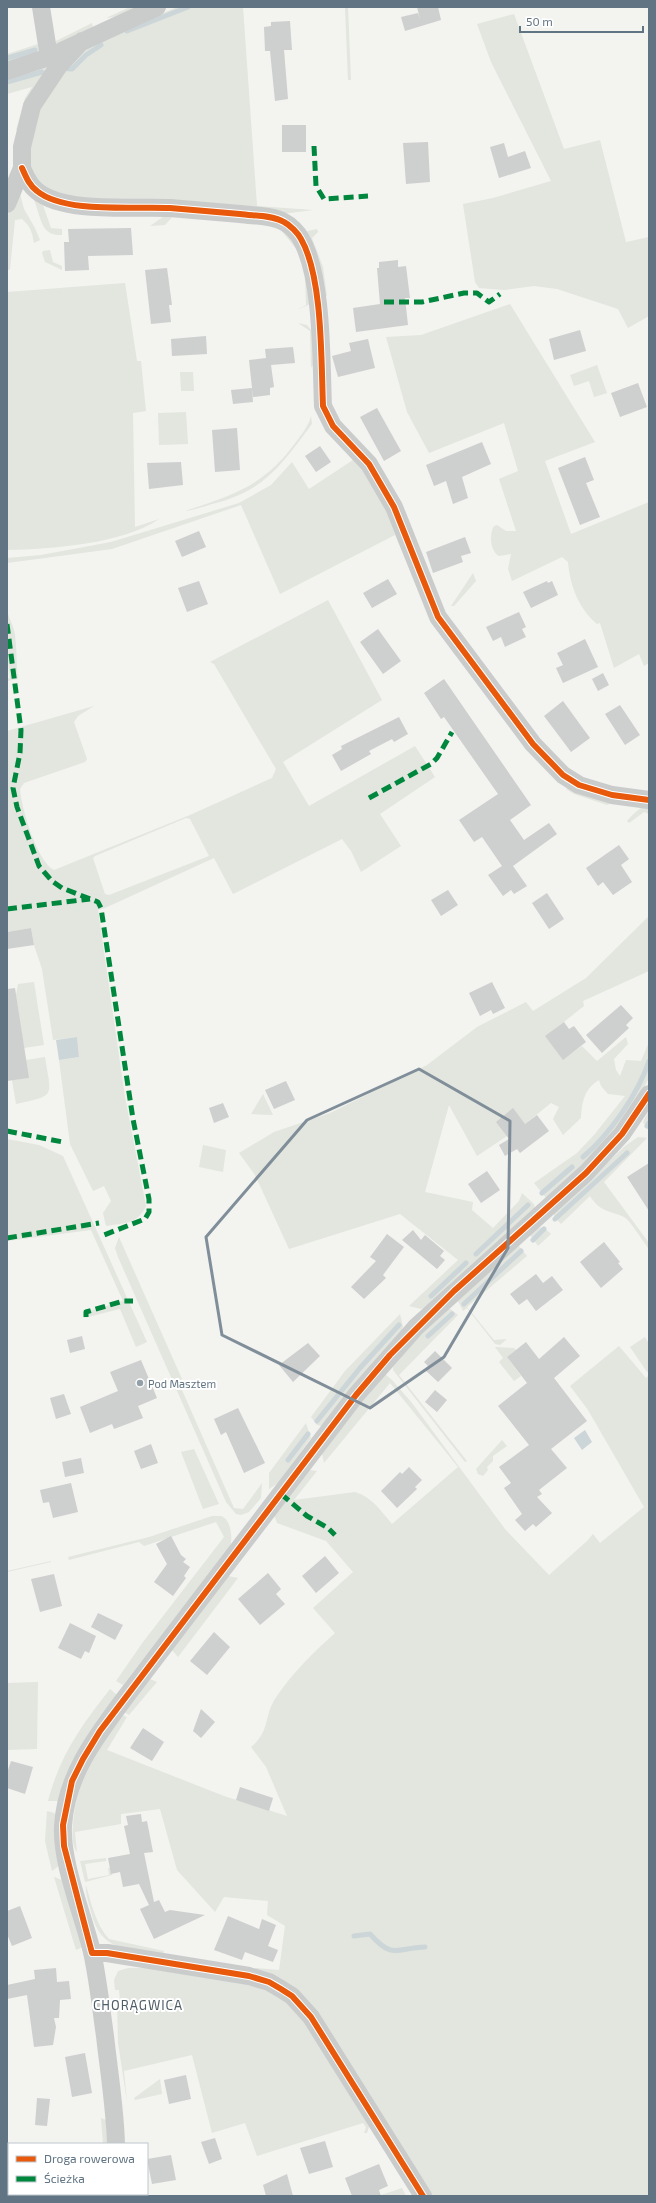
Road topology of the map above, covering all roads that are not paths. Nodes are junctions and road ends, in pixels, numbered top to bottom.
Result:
1 (41, 7) edge
2 (157, 7) edge
3 (82, 41) junction
4 (49, 57) junction
5 (7, 71) edge
6 (22, 168) junction
7 (7, 204) edge
8 (649, 800) edge
9 (649, 1094) edge
10 (92, 1953) junction
11 (116, 2143) edge
12 (423, 2196) edge

1 - 4 street
2 - 3 street
3 - 4 street
3 - 6 street
4 - 5 street
6 - 7 street
6 - 8 street
9 - 10 street
10 - 11 street
10 - 12 street

